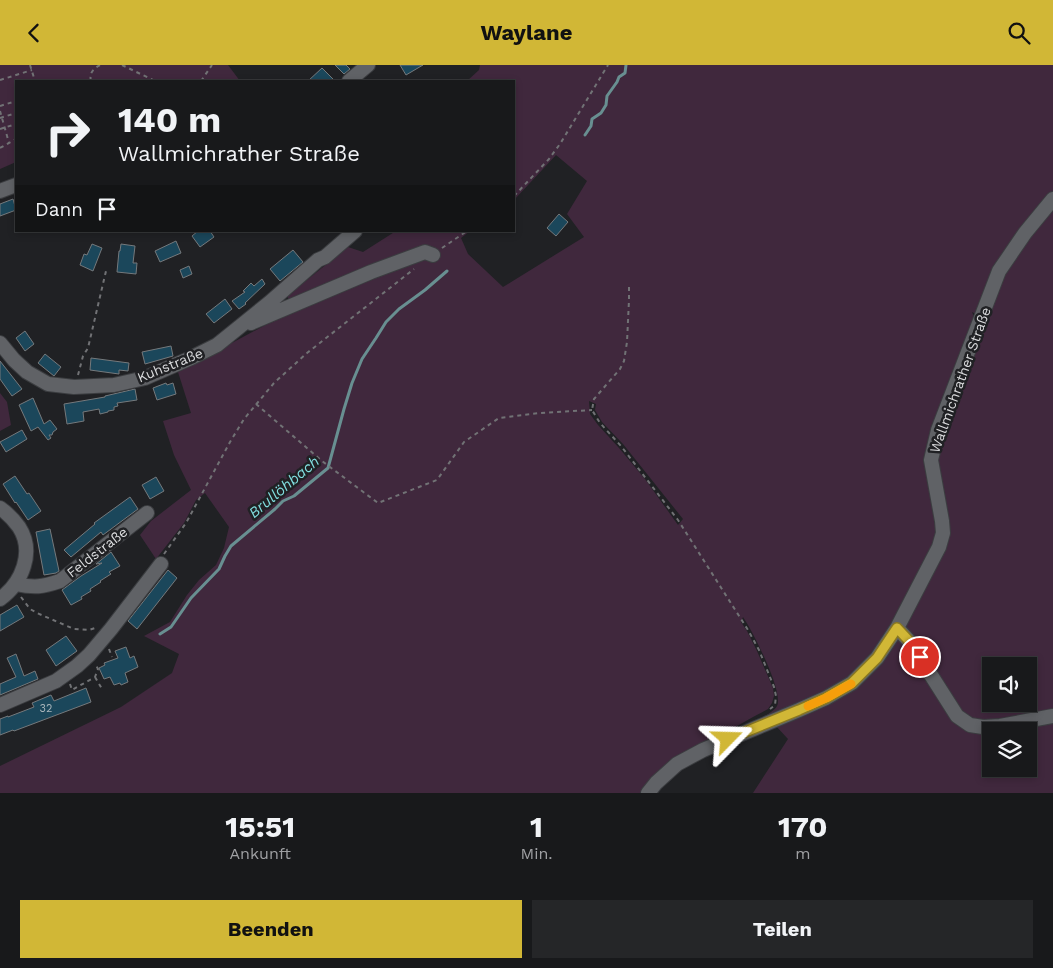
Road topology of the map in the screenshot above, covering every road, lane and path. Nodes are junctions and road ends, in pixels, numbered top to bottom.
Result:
1 (30, 65) edge
2 (100, 65) edge
3 (122, 65) edge
4 (212, 65) edge
5 (368, 65) edge
6 (608, 65) edge
7 (32, 70) junction
8 (0, 80) edge
9 (35, 80) edge
10 (91, 80) edge
11 (153, 80) edge
12 (203, 80) edge
13 (350, 80) edge
14 (15, 101) edge
15 (0, 106) edge
16 (0, 111) edge
17 (15, 113) edge
18 (1, 118) edge
19 (15, 124) edge
20 (5, 128) junction
21 (0, 129) edge
22 (15, 140) edge
23 (9, 143) junction
24 (0, 148) edge
25 (15, 185) edge
26 (0, 191) edge
27 (515, 195) edge
28 (1053, 199) edge
29 (354, 232) edge
30 (466, 232) edge
31 (433, 255) joint
32 (417, 267) dead end
33 (106, 271) dead end
34 (628, 287) dead end
35 (234, 331) junction
36 (0, 343) edge
37 (74, 387) junction
38 (256, 404) junction
39 (592, 410) junction
40 (0, 508) edge
41 (147, 513) dead end
42 (161, 564) joint
43 (15, 584) junction
44 (0, 599) edge
45 (115, 624) junction
46 (897, 628) junction
47 (89, 655) junction
48 (66, 675) junction
49 (95, 677) junction
50 (102, 689) dead end
51 (0, 705) edge
52 (768, 711) dead end
53 (1053, 716) edge
54 (648, 793) edge

1 - 7 path
2 - 10 path
3 - 11 path
4 - 12 path
5 - 13 street
6 - 27 path
7 - 8 path
7 - 9 path
14 - 15 path
16 - 18 path
17 - 18 path
18 - 20 path
19 - 20 path
20 - 21 path
20 - 23 path
22 - 23 path
23 - 24 path
25 - 26 street
28 - 46 street, Wallmichrather Straße
29 - 35 street, Kuhstraße
30 - 31 path
31 - 35 street
32 - 38 path
33 - 37 path
34 - 39 path
35 - 37 street, Kuhstraße
36 - 37 street, Kuhstraße
38 - 39 path
38 - 42 path
39 - 52 path
40 - 43 street
41 - 43 street, Feldstraße
42 - 45 street
43 - 44 street
43 - 45 path
45 - 47 street
46 - 53 street
46 - 54 street, Wallmichrather Straße
47 - 48 street
47 - 49 path
48 - 49 path
48 - 51 street
49 - 50 path

